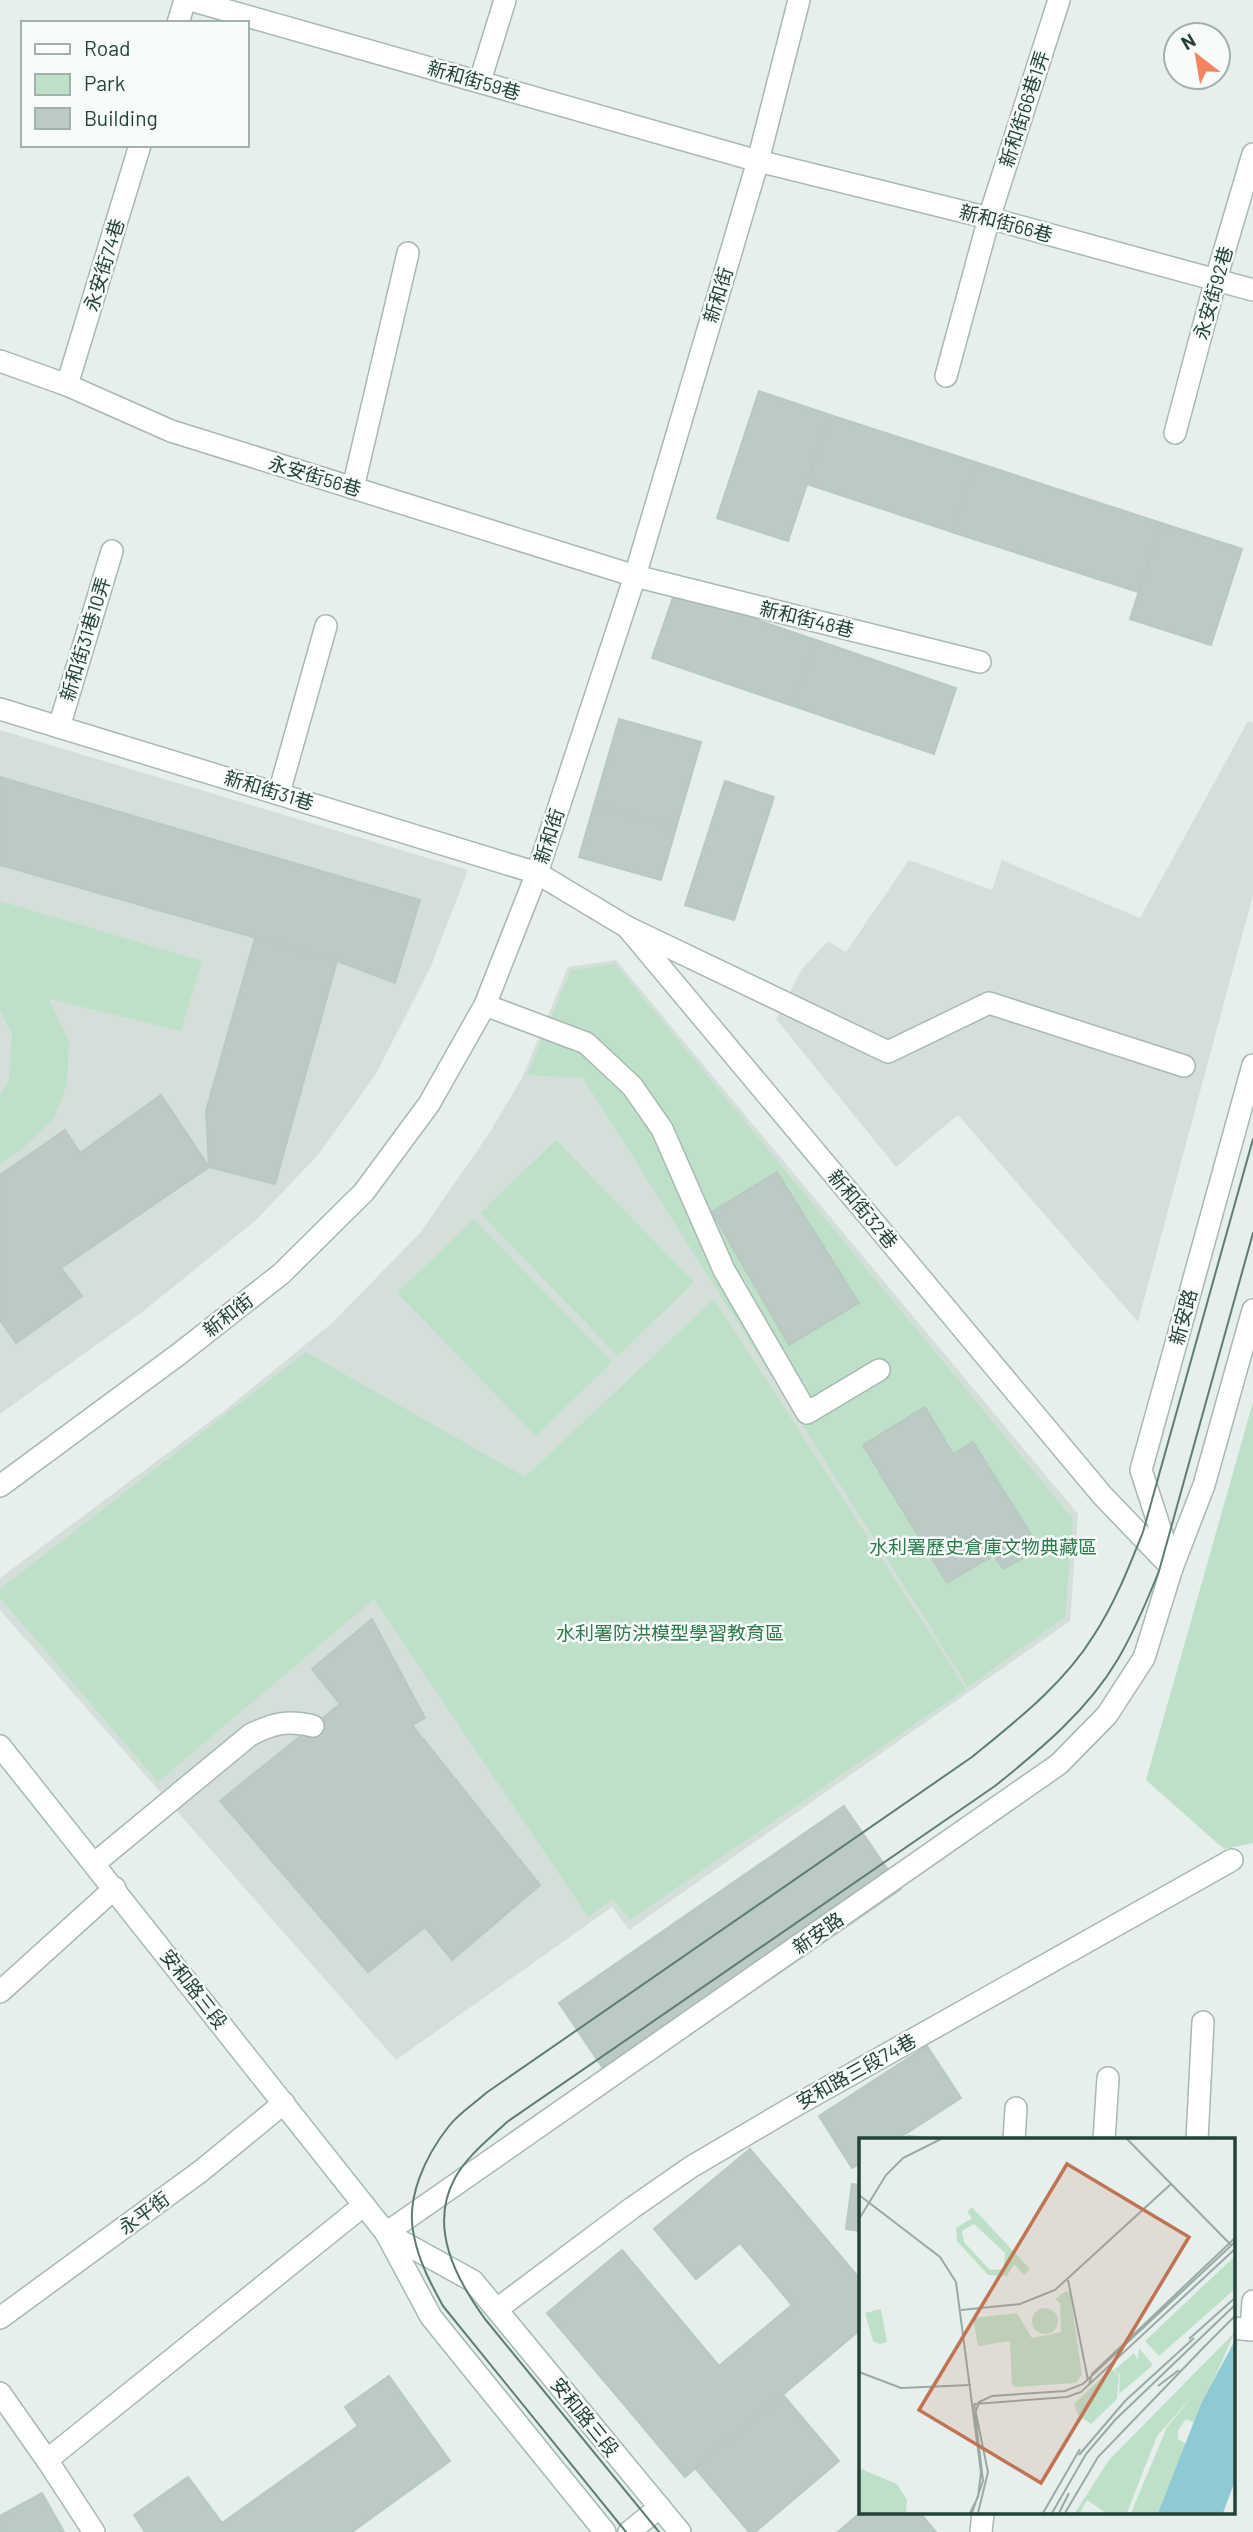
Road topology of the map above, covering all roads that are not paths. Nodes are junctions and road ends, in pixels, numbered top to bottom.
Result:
1 (185, 0) edge
2 (190, 0) edge
3 (505, 0) edge
4 (799, 0) edge
5 (1059, 0) edge
6 (179, 21) edge
7 (480, 81) junction
8 (139, 147) edge
9 (1253, 154) edge
10 (758, 161) junction
11 (989, 218) junction
12 (408, 253) dead end
13 (1216, 279) junction
14 (1253, 290) edge
15 (0, 361) edge
16 (946, 376) dead end
17 (67, 385) junction
18 (1175, 433) dead end
19 (354, 488) junction
20 (112, 551) dead end
21 (635, 576) junction
22 (326, 626) dead end
23 (980, 662) dead end
24 (0, 709) edge
25 (59, 727) junction
26 (279, 793) junction
27 (537, 873) junction
28 (627, 927) junction
29 (485, 1005) junction
30 (1253, 1065) edge
31 (1184, 1066) dead end
32 (1253, 1310) edge
33 (879, 1370) dead end
34 (0, 1486) edge
35 (1172, 1568) junction
36 (313, 1726) dead end
37 (0, 1746) edge
38 (1232, 1860) dead end
39 (95, 1863) junction
40 (115, 1888) junction
41 (0, 1992) edge
42 (1203, 2022) dead end
43 (1108, 2078) dead end
44 (284, 2104) junction
45 (1016, 2108) dead end
46 (1014, 2138) edge
47 (1104, 2138) edge
48 (1197, 2138) edge
49 (364, 2205) junction
50 (386, 2233) junction
51 (1253, 2301) edge
52 (497, 2309) junction
53 (0, 2318) edge
54 (1236, 2328) edge
55 (0, 2393) edge
56 (47, 2460) junction
57 (660, 2507) junction
58 (983, 2514) edge
59 (94, 2532) edge
60 (605, 2532) edge
61 (629, 2532) edge
62 (680, 2532) edge
63 (981, 2532) edge

1 - 6 street
2 - 7 street, 新和街59巷
3 - 7 street
4 - 10 street, 新和街
5 - 11 street, 新和街66巷1弄
7 - 10 street, 新和街59巷
8 - 17 street, 永安街74巷
9 - 13 street, 永安街92巷
10 - 11 street, 新和街66巷
10 - 21 street, 新和街
11 - 13 street, 新和街66巷
11 - 16 street, 新和街66巷1弄
12 - 19 street
13 - 14 street, 新和街66巷
13 - 18 street, 永安街92巷
15 - 17 street, 永安街56巷
17 - 19 street, 永安街56巷
19 - 21 street, 永安街56巷
20 - 25 street, 新和街31巷10弄
21 - 23 street, 新和街48巷
21 - 27 street, 新和街
22 - 26 street
24 - 25 street, 新和街31巷
25 - 26 street, 新和街31巷
26 - 27 street, 新和街31巷
27 - 28 street, 新和街32巷
27 - 29 street, 新和街
28 - 31 street
28 - 35 street, 新和街32巷
29 - 33 street
29 - 34 street, 新和街
30 - 35 street, 新安路
32 - 35 street, 新安路
35 - 50 street, 新安路
36 - 39 street
37 - 39 street, 安和路三段
38 - 52 street, 安和路三段74巷
39 - 40 street, 安和路三段
40 - 41 street
40 - 44 street, 安和路三段
42 - 48 street
43 - 47 street
44 - 49 street, 安和路三段
44 - 53 street, 永平街
45 - 46 street
49 - 50 street, 安和路三段
49 - 56 street
50 - 52 street, 安和路三段
50 - 60 street, 安和路三段
51 - 54 street
52 - 57 street, 安和路三段
55 - 56 street
56 - 59 street
57 - 61 street
57 - 62 street, 安和路三段
58 - 63 street

